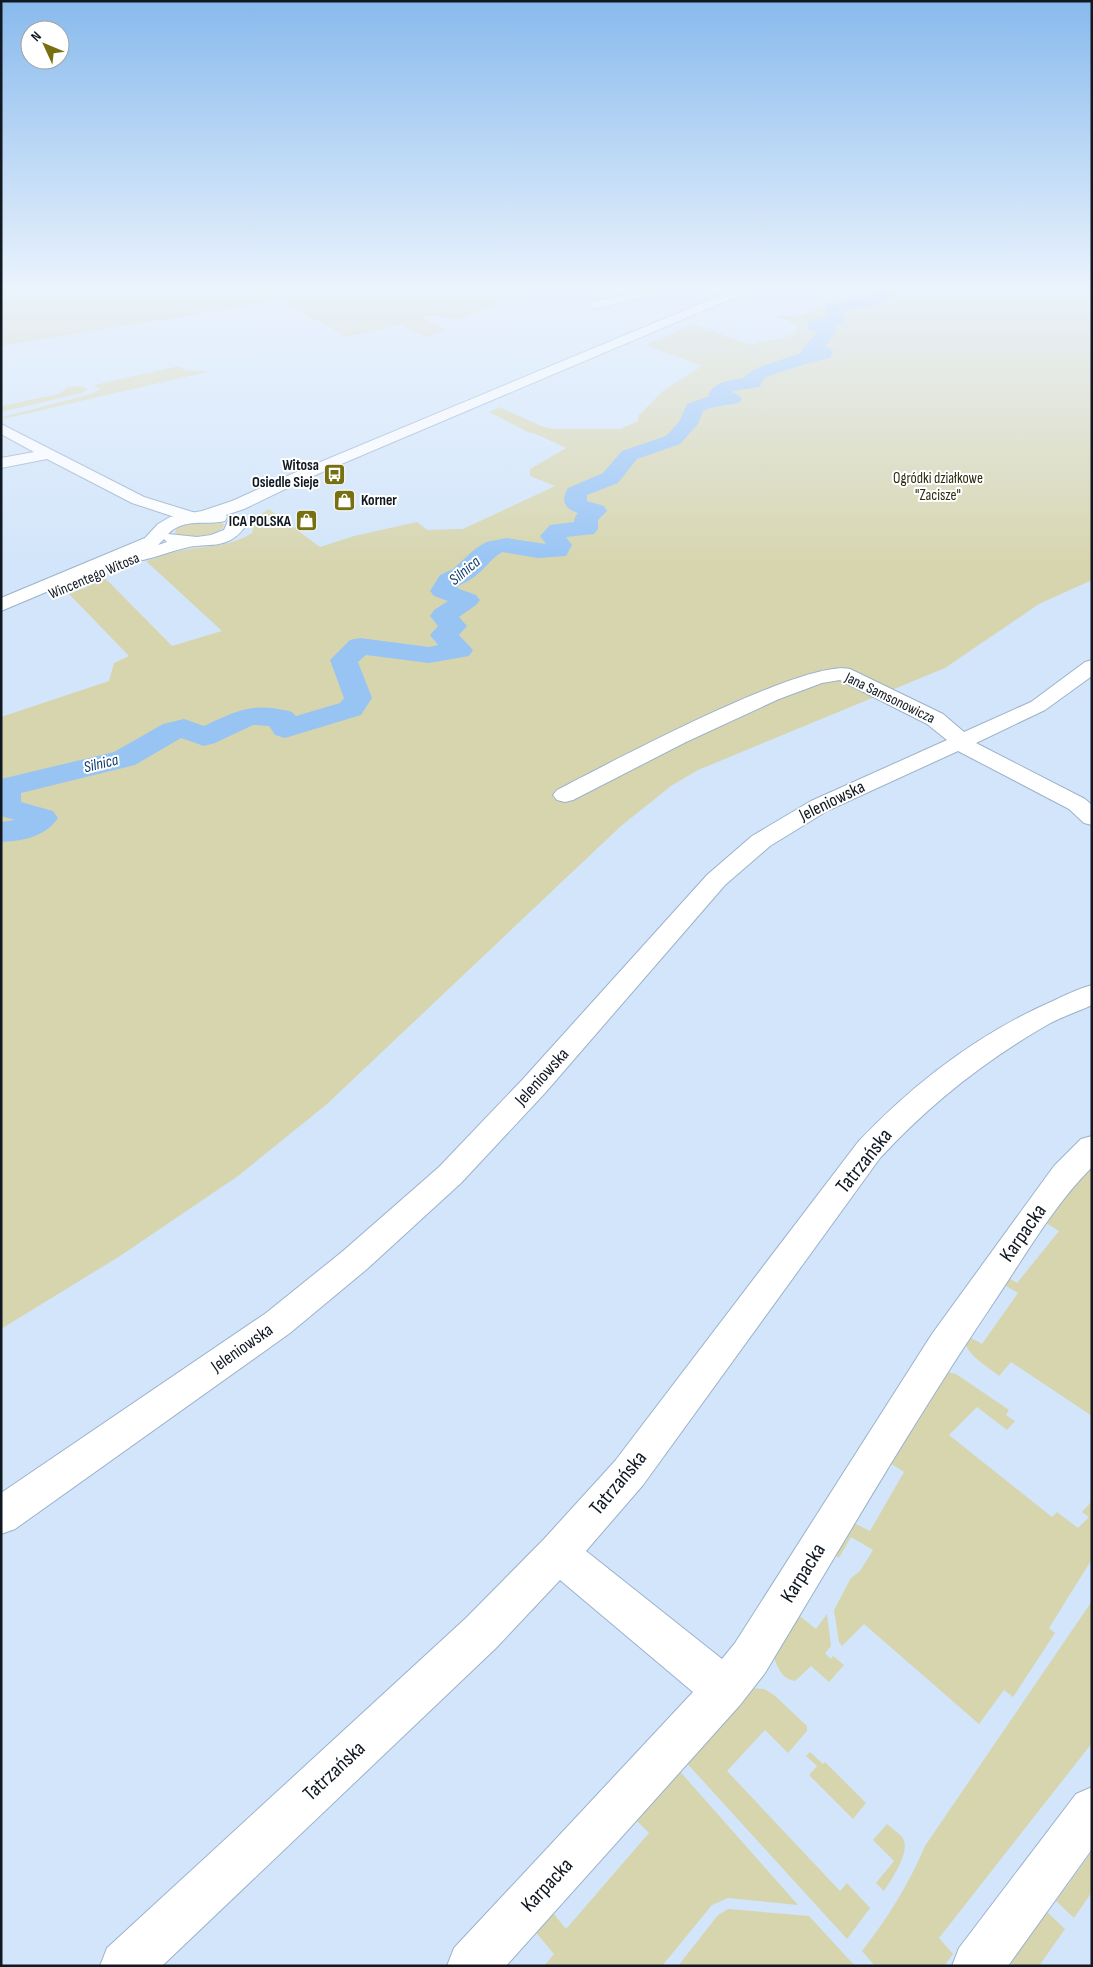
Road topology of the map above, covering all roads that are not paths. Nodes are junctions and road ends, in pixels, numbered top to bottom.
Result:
1 (522, 383) edge
2 (539, 383) edge
3 (1, 428) edge
4 (49, 454) junction
5 (1, 463) edge
6 (138, 500) junction
7 (198, 518) junction
8 (235, 523) junction
9 (164, 529) junction
10 (189, 542) junction
11 (1, 605) edge
12 (1, 616) edge
13 (1092, 666) edge
14 (960, 743) junction
15 (565, 796) dead end
16 (1087, 808) edge
17 (1092, 994) edge
18 (1092, 1147) edge
19 (1, 1516) edge
20 (558, 1553) junction
21 (726, 1690) junction
22 (1092, 1810) edge
23 (125, 1966) edge
24 (472, 1966) edge
25 (976, 1966) edge

1 - 7 street
2 - 8 street
3 - 4 street
4 - 5 street
4 - 6 street
6 - 7 street
6 - 9 street
7 - 8 street
7 - 9 street, Wincentego Witosa
8 - 10 street, Wincentego Witosa
9 - 10 street
9 - 11 street, Wincentego Witosa
10 - 12 street, Wincentego Witosa
13 - 14 street, Jeleniowska
14 - 15 street, Jana Samsonowicza
14 - 16 street, Jana Samsonowicza
14 - 19 street, Jeleniowska
17 - 20 street, Tatrzańska
18 - 21 street, Karpacka
20 - 21 street
20 - 23 street, Tatrzańska
21 - 24 street, Karpacka
22 - 25 street

